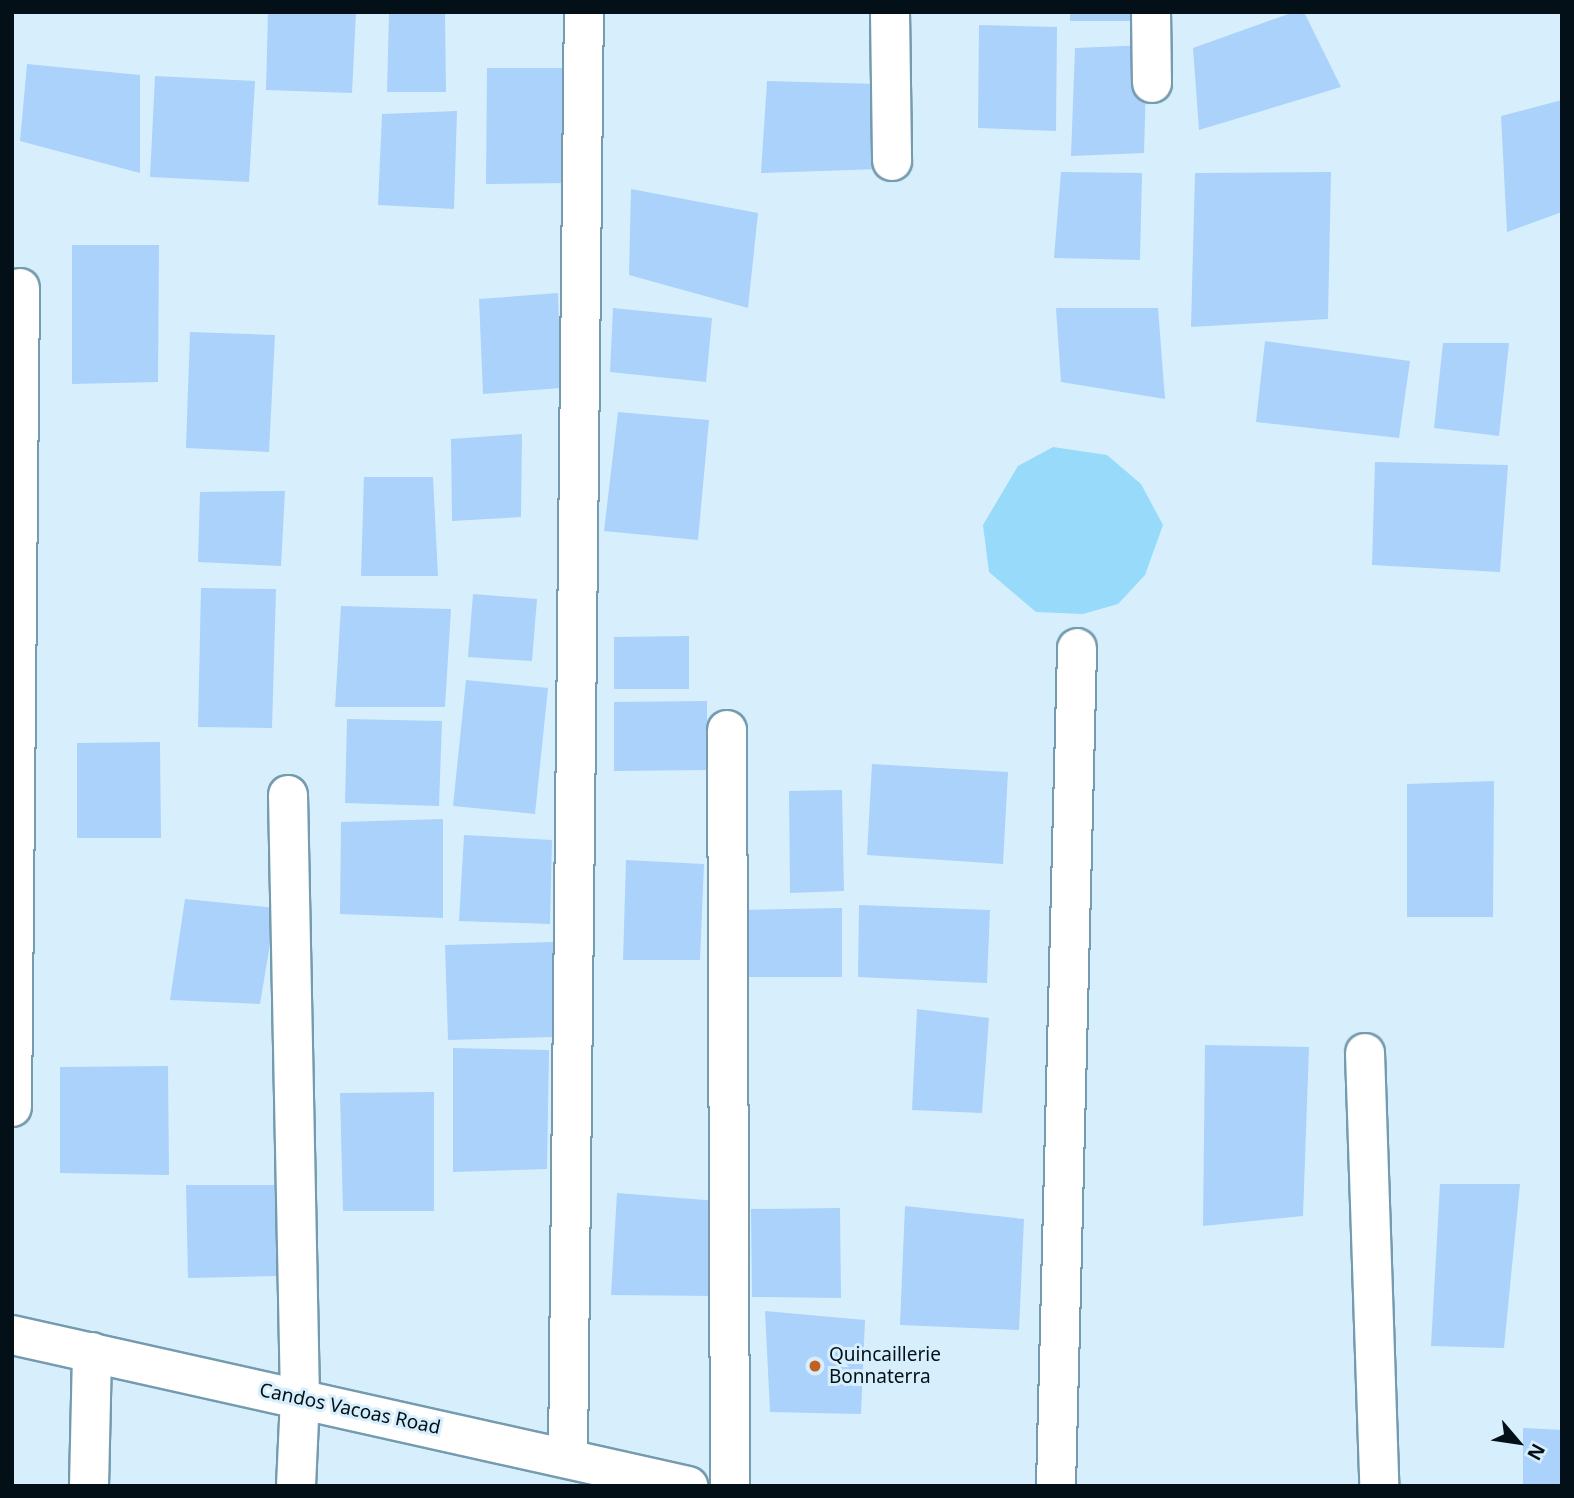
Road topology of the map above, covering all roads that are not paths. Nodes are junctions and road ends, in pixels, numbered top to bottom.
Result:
1 (584, 12) edge
2 (890, 12) edge
3 (1152, 12) edge
4 (1152, 83) dead end
5 (892, 161) dead end
6 (20, 288) dead end
7 (1077, 648) dead end
8 (727, 730) dead end
9 (288, 795) dead end
10 (1366, 1053) dead end
11 (12, 1107) edge
12 (12, 1335) edge
13 (92, 1352) junction
14 (300, 1398) junction
15 (568, 1456) junction
16 (610, 1475) edge
17 (89, 1486) edge
18 (296, 1486) edge
19 (688, 1486) edge
20 (730, 1486) edge
21 (1056, 1486) edge
22 (1379, 1486) edge

1 - 15 street
2 - 5 street
3 - 4 street
6 - 11 street
7 - 21 street
8 - 20 street
9 - 14 street
10 - 22 street
12 - 13 street, Candos Vacoas Road
13 - 14 street, Candos Vacoas Road
13 - 17 street
14 - 15 street, Candos Vacoas Road
14 - 18 street
15 - 16 street, Candos Vacoas Road
16 - 19 street, Candos Vacoas Road

